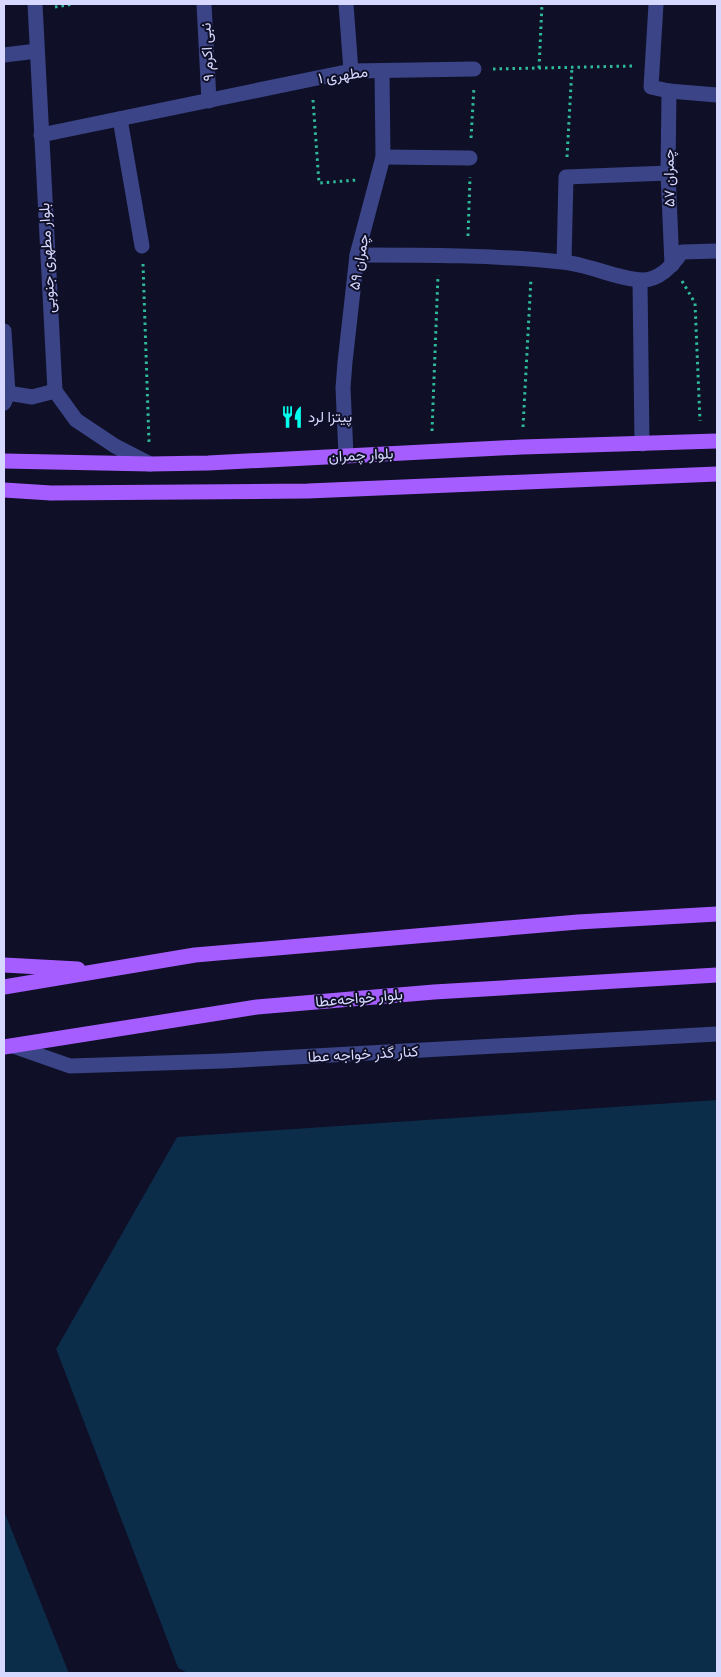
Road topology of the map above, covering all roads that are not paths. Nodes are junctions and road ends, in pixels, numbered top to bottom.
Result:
1 (34, 4) edge
2 (204, 4) edge
3 (346, 4) edge
4 (656, 4) edge
5 (37, 51) junction
6 (4, 55) edge
7 (474, 69) road end
8 (351, 71) junction
9 (382, 71) junction
10 (669, 91) junction
11 (717, 95) edge
12 (209, 101) junction
13 (120, 119) junction
14 (41, 135) junction
15 (383, 157) junction
16 (470, 158) dead end
17 (668, 173) junction
18 (142, 246) road end
19 (717, 250) edge
20 (357, 255) junction
21 (564, 262) junction
22 (672, 266) junction
23 (640, 280) junction
24 (4, 331) edge
25 (55, 390) junction
26 (6, 398) edge
27 (717, 441) edge
28 (642, 444) junction
29 (346, 455) junction
30 (4, 461) edge
31 (150, 464) junction
32 (717, 474) edge
33 (4, 490) edge
34 (717, 914) edge
35 (4, 965) edge
36 (107, 971) junction
37 (717, 974) edge
38 (4, 987) edge
39 (717, 1034) edge
40 (8, 1047) edge

1 - 5 street, بلوار مطهری جنوبی
2 - 12 street, نبی اکرم ۹
3 - 8 street
4 - 10 street
5 - 6 street
5 - 14 street, بلوار مطهری جنوبی
7 - 9 street, مطهری ۱
8 - 9 street, مطهری ۱
8 - 12 street, مطهری ۱
9 - 15 street, چمران ۵۹
10 - 11 street
10 - 17 street, چمران ۵۷
12 - 13 street, مطهری ۱
13 - 14 street, مطهری ۱
13 - 18 street
14 - 25 street, بلوار مطهری جنوبی
15 - 16 street
15 - 20 street, چمران ۵۹
17 - 21 street
17 - 22 street, چمران ۵۷
19 - 22 street
20 - 21 street
20 - 29 street, چمران ۵۹
21 - 23 street
22 - 23 street
23 - 28 street
24 - 26 street
25 - 26 street
25 - 31 street
27 - 28 main road, بلوار چمران
28 - 29 main road, بلوار چمران
29 - 31 main road, بلوار چمران
30 - 31 main road, بلوار چمران
32 - 33 main road
34 - 36 main road
35 - 36 main road
36 - 38 main road
37 - 40 main road, بلوار خواجه‌عطا
39 - 40 street, کنار گذر خواجه عطا

